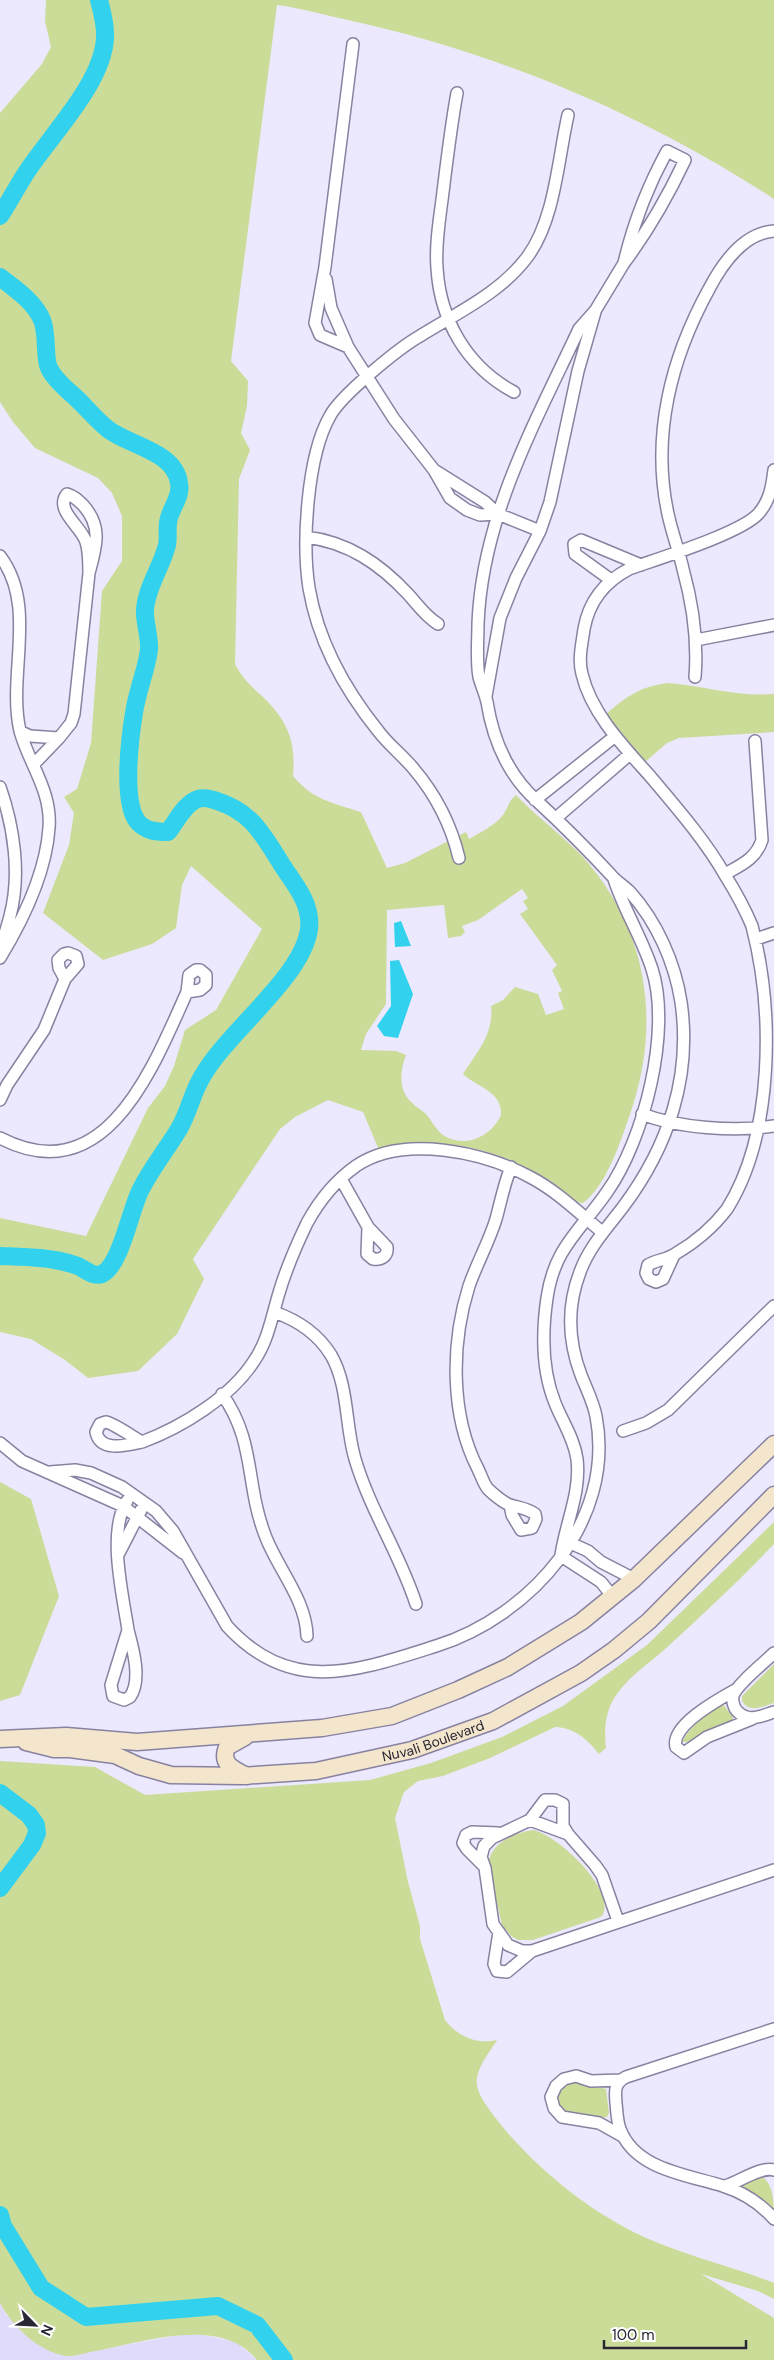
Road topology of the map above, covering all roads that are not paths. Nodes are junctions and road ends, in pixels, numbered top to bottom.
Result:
1 (353, 44) dead end
2 (457, 93) dead end
3 (568, 115) dead end
4 (774, 231) edge
5 (624, 263) junction
6 (325, 267) junction
7 (595, 311) junction
8 (449, 319) junction
9 (348, 347) junction
10 (368, 377) junction
11 (514, 392) dead end
12 (774, 470) edge
13 (498, 514) junction
14 (540, 531) junction
15 (306, 537) junction
16 (678, 552) junction
17 (0, 556) edge
18 (641, 565) junction
19 (89, 573) junction
20 (611, 580) junction
21 (438, 624) dead end
22 (774, 625) edge
23 (696, 640) junction
24 (695, 677) dead end
25 (486, 698) junction
26 (21, 732) junction
27 (614, 737) junction
28 (59, 738) junction
29 (754, 741) dead end
30 (630, 754) junction
31 (34, 764) junction
32 (0, 787) edge
33 (535, 800) junction
34 (556, 818) junction
35 (459, 858) dead end
36 (724, 874) junction
37 (614, 878) junction
38 (774, 933) edge
39 (756, 939) junction
40 (0, 950) edge
41 (0, 958) edge
42 (65, 978) dead end
43 (187, 992) dead end
44 (0, 1100) edge
45 (642, 1114) junction
46 (671, 1121) junction
47 (769, 1127) edge
48 (0, 1138) edge
49 (511, 1168) junction
50 (341, 1179) junction
51 (585, 1218) junction
52 (368, 1227) dead end
53 (602, 1232) junction
54 (674, 1255) dead end
55 (774, 1306) edge
56 (274, 1312) junction
57 (222, 1394) junction
58 (623, 1431) dead end
59 (142, 1442) dead end
60 (0, 1443) edge
61 (774, 1444) edge
62 (50, 1472) junction
63 (132, 1493) junction
64 (774, 1494) edge
65 (146, 1503) junction
66 (510, 1505) dead end
67 (123, 1506) junction
68 (137, 1516) junction
69 (568, 1542) junction
70 (119, 1553) junction
71 (186, 1556) junction
72 (561, 1556) junction
73 (634, 1579) junction
74 (613, 1598) junction
75 (416, 1604) dead end
76 (128, 1630) junction
77 (307, 1636) dead end
78 (774, 1653) edge
79 (737, 1689) junction
80 (774, 1712) edge
81 (752, 1719) junction
82 (254, 1733) junction
83 (0, 1739) edge
84 (16, 1739) junction
85 (247, 1776) junction
86 (530, 1820) junction
87 (502, 1832) junction
88 (568, 1834) junction
89 (486, 1868) junction
90 (774, 1870) edge
91 (618, 1921) junction
92 (500, 1932) junction
93 (532, 1951) junction
94 (774, 2029) edge
95 (620, 2080) junction
96 (624, 2137) junction
97 (774, 2170) edge
98 (725, 2186) junction
99 (774, 2219) edge

1 - 6 street
2 - 8 street
3 - 8 street
4 - 16 street
5 - 5 street
5 - 7 street
6 - 9 street
6 - 9 street
7 - 13 street
7 - 14 street
8 - 10 street
8 - 11 street
9 - 10 street
10 - 13 street
10 - 15 street
12 - 16 street
13 - 14 street
13 - 25 street
14 - 25 street
15 - 21 street
15 - 35 street
16 - 18 street
16 - 23 street
17 - 26 street
18 - 20 street
18 - 20 street
19 - 19 street
19 - 28 street
20 - 27 street
22 - 23 street
23 - 24 street
25 - 33 street
26 - 28 street
26 - 31 street
27 - 30 street
27 - 33 street
28 - 31 street
29 - 36 street
30 - 34 street
30 - 36 street
31 - 41 street
32 - 40 street
33 - 34 street
34 - 37 street
36 - 39 street
37 - 45 street
37 - 46 street
38 - 39 street
39 - 47 street
42 - 44 street
43 - 48 street
45 - 46 street
45 - 51 street
46 - 47 street
46 - 53 street
47 - 54 street
49 - 50 street
49 - 51 street
49 - 66 street
50 - 52 street
50 - 56 street
51 - 53 street
51 - 69 street
53 - 69 street
55 - 58 street
56 - 57 street
56 - 75 street
57 - 59 street
57 - 77 street
60 - 62 street
61 - 73 main road, Nuvali Boulevard
62 - 63 street
62 - 67 street
63 - 65 street
63 - 67 street
64 - 85 main road, Nuvali Boulevard
65 - 68 street
65 - 71 street
67 - 68 street
67 - 70 street
68 - 70 street
68 - 71 street
69 - 72 street
69 - 73 street
70 - 76 street
71 - 72 street
72 - 74 street
73 - 74 main road, Nuvali Boulevard
74 - 82 main road, Nuvali Boulevard
76 - 76 street
78 - 79 street
79 - 81 street
79 - 81 street
80 - 81 street
82 - 84 main road, Nuvali Boulevard
82 - 85 main road
83 - 84 main road, Nuvali Boulevard
84 - 85 main road, Nuvali Boulevard
86 - 87 street
86 - 88 street
86 - 88 street
87 - 89 street
87 - 89 street
88 - 91 street
89 - 92 street
90 - 91 street
91 - 93 street
92 - 93 street
92 - 93 street
94 - 95 street
95 - 96 street
95 - 96 street
96 - 98 street
97 - 98 street
98 - 99 street

